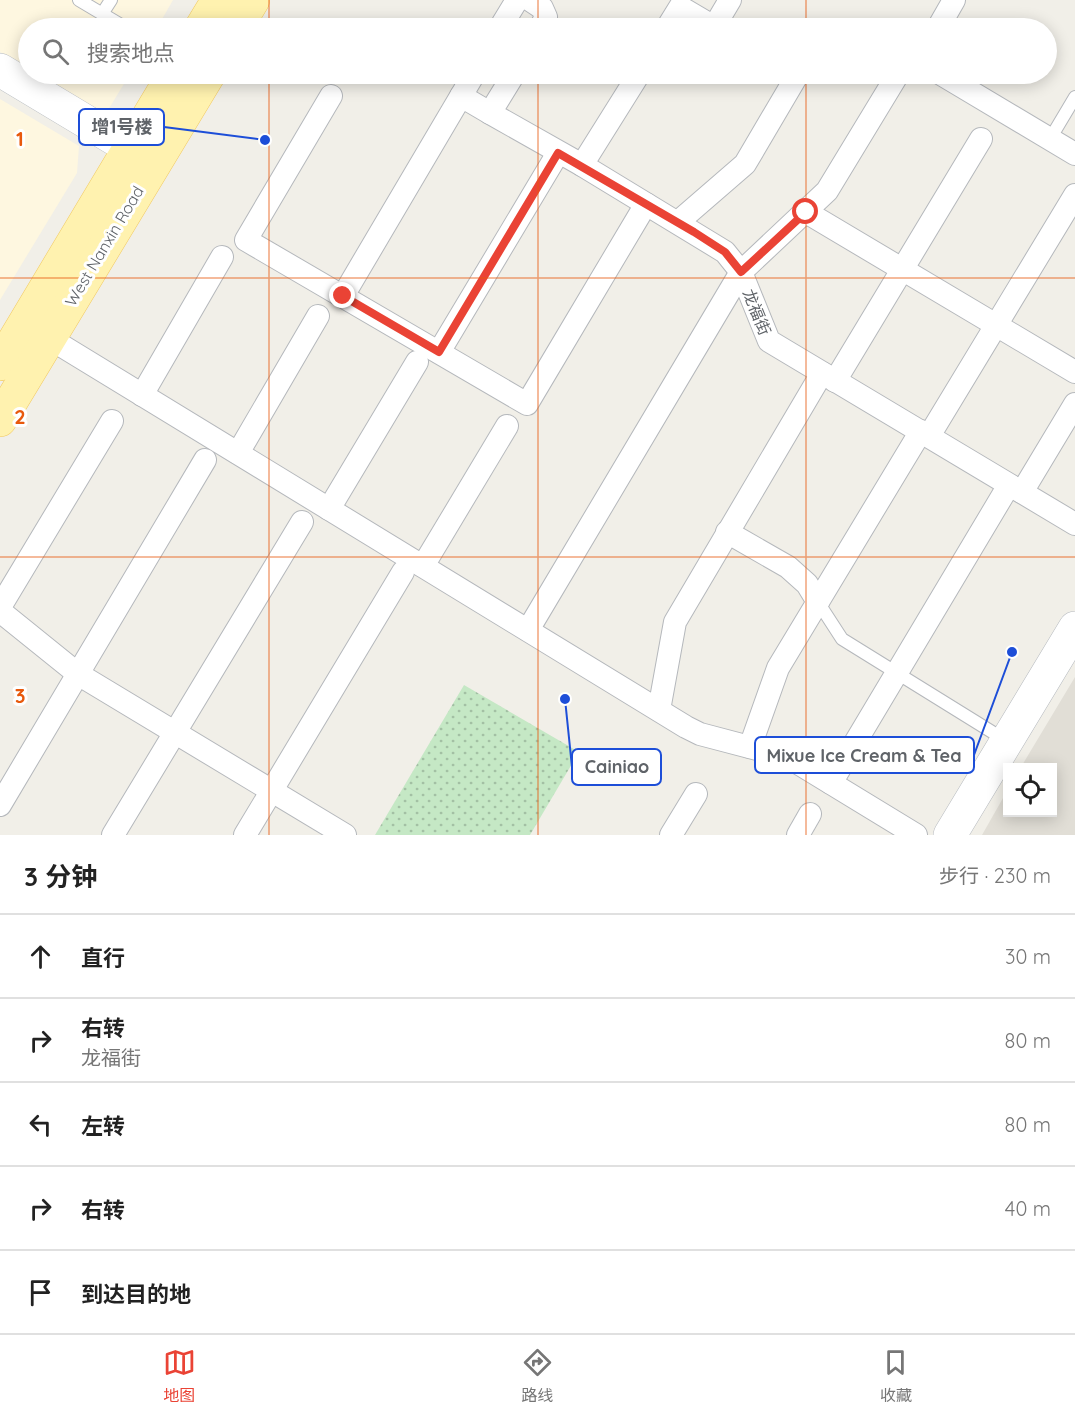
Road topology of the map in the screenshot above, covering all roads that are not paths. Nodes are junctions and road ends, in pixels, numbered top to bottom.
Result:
1 (79, 0) edge
2 (111, 0) edge
3 (218, 0) edge
4 (253, 0) edge
5 (517, 0) edge
6 (530, 0) edge
7 (730, 0) edge
8 (954, 0) edge
9 (102, 14) junction
10 (109, 18) edge
11 (207, 18) edge
12 (242, 18) edge
13 (506, 18) edge
14 (545, 18) edge
15 (673, 18) edge
16 (699, 18) edge
17 (719, 18) edge
18 (944, 18) edge
19 (0, 70) edge
20 (18, 81) edge
21 (23, 84) edge
22 (168, 84) edge
23 (203, 84) edge
24 (468, 84) edge
25 (508, 84) edge
26 (633, 84) edge
27 (792, 84) edge
28 (892, 84) edge
29 (958, 84) edge
30 (331, 96) dead end
31 (461, 96) junction
32 (1075, 97) edge
33 (490, 113) junction
34 (981, 139) dead end
35 (1050, 139) junction
36 (130, 148) junction
37 (558, 153) junction
38 (1075, 154) edge
39 (582, 165) junction
40 (1075, 195) edge
41 (646, 204) junction
42 (806, 212) junction
43 (678, 222) junction
44 (222, 257) dead end
45 (902, 269) junction
46 (741, 272) junction
47 (343, 296) junction
48 (318, 316) dead end
49 (997, 326) junction
50 (49, 338) junction
51 (439, 352) junction
52 (417, 362) dead end
53 (0, 364) edge
54 (1075, 372) edge
55 (829, 377) junction
56 (142, 395) junction
57 (1075, 404) edge
58 (0, 420) edge
59 (112, 421) dead end
60 (507, 426) dead end
61 (925, 434) junction
62 (238, 453) junction
63 (205, 460) dead end
64 (1015, 488) junction
65 (329, 509) junction
66 (302, 522) dead end
67 (1075, 524) edge
68 (727, 532) junction
69 (413, 569) junction
70 (818, 602) junction
71 (0, 609) edge
72 (1075, 628) edge
73 (528, 630) junction
74 (896, 673) junction
75 (78, 674) junction
76 (659, 710) junction
77 (175, 733) junction
78 (1007, 741) junction
79 (750, 747) junction
80 (831, 783) junction
81 (272, 791) junction
82 (696, 794) dead end
83 (0, 805) edge
84 (810, 814) dead end
85 (113, 835) edge
86 (245, 835) edge
87 (345, 835) edge
88 (671, 835) edge
89 (798, 835) edge
90 (916, 835) edge
91 (950, 835) edge

1 - 9 lane
2 - 9 lane
3 - 11 main road
4 - 12 main road
5 - 13 street
6 - 14 street
7 - 17 street
8 - 18 street
9 - 10 lane
15 - 16 street
19 - 20 street
21 - 36 street
22 - 36 main road, West Nanxin Road
23 - 50 main road, West Nanxin Road
24 - 31 street
25 - 33 street
26 - 39 street
27 - 43 street
28 - 42 street
29 - 35 street
30 - 47 street
31 - 33 street, 龙福街
31 - 47 street
32 - 35 lane
33 - 37 street, 龙福街
34 - 45 street
35 - 38 street
36 - 53 main road, West Nanxin Road
37 - 39 street, 龙福街
37 - 51 street
39 - 41 street, 龙福街
40 - 49 street
41 - 43 street, 龙福街
41 - 51 street
42 - 45 street
42 - 46 street
43 - 46 street, 龙福街
44 - 56 street
45 - 49 street
45 - 55 street
46 - 55 street, 龙福街
46 - 73 street
47 - 51 street
48 - 62 street
49 - 54 street
49 - 61 street
50 - 56 street
50 - 58 main road, West Nanxin Road
52 - 65 street
55 - 61 street, 龙福街
55 - 68 street
56 - 62 street
57 - 64 street
59 - 71 street
60 - 69 street
61 - 64 street, 龙福街
61 - 70 street
62 - 65 street
63 - 75 street
64 - 67 street, 龙福街
64 - 74 street
65 - 69 street
66 - 77 street
68 - 70 street
68 - 76 street
69 - 73 street
69 - 81 street
70 - 74 lane
70 - 79 street
71 - 75 street
72 - 78 street
73 - 76 street
74 - 78 lane
74 - 80 street
75 - 77 street
75 - 83 street
76 - 79 street
77 - 81 street
77 - 85 street
78 - 91 street
79 - 80 street
80 - 90 street
81 - 86 street
81 - 87 street
82 - 88 street
84 - 89 street

